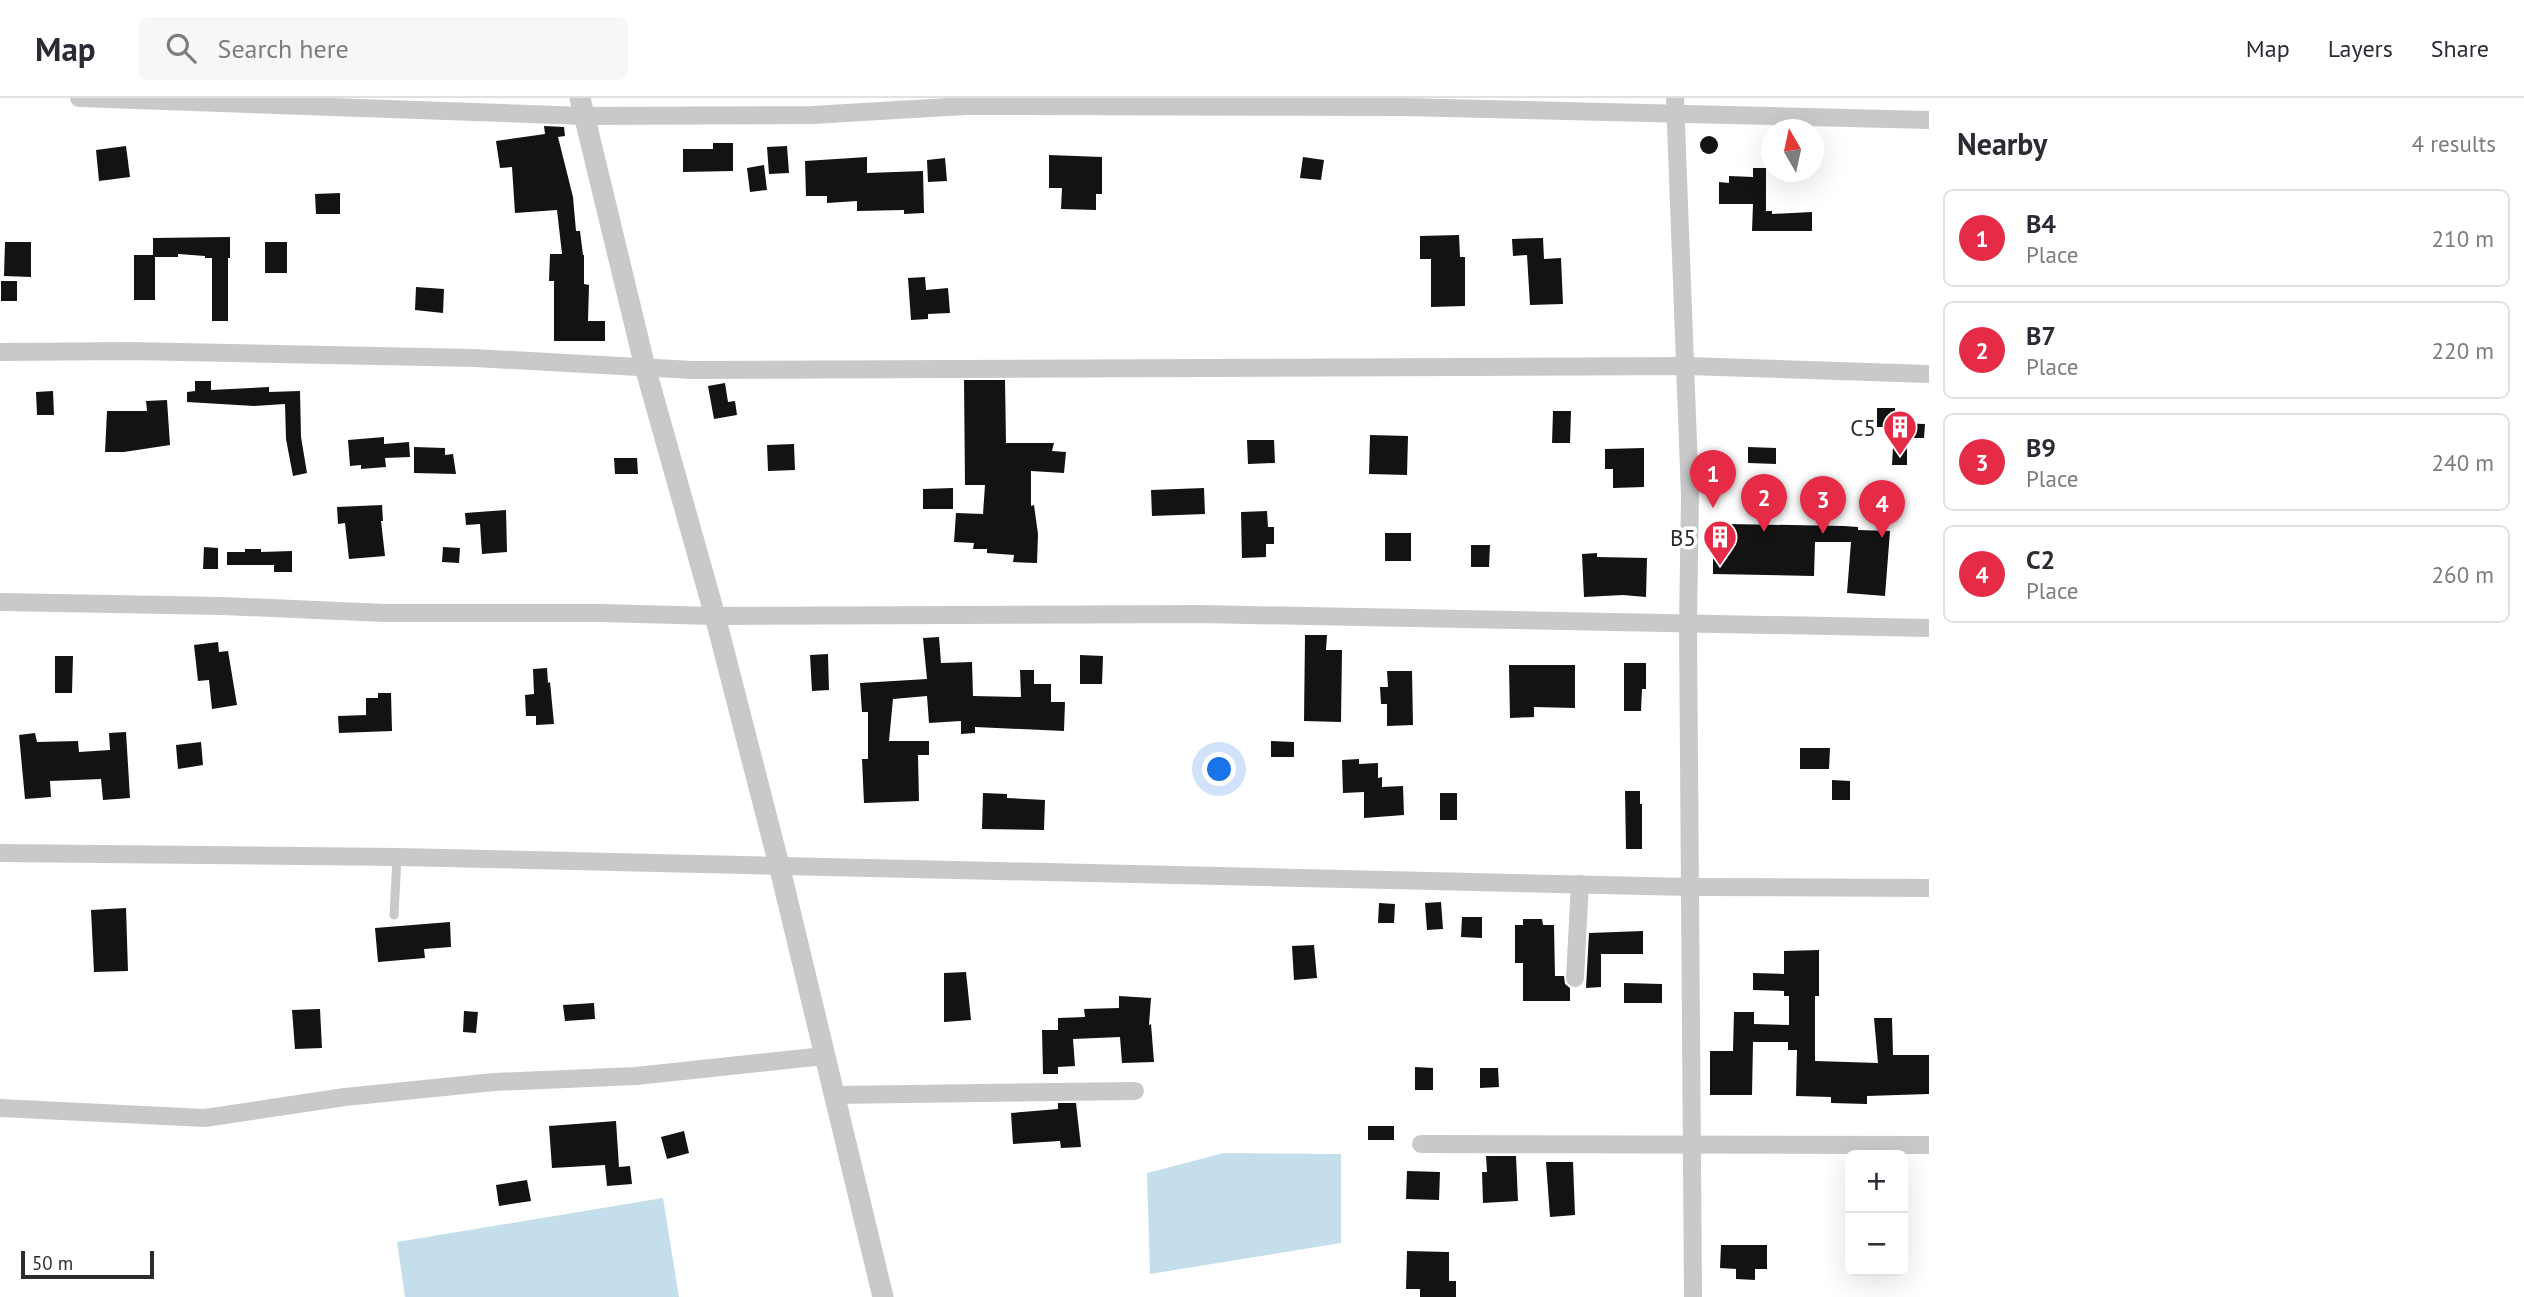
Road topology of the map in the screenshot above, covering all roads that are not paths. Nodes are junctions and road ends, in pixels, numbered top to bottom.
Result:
1 (79, 98) edge
2 (1675, 106) edge
3 (583, 107) edge
4 (1929, 120) edge
5 (0, 352) edge
6 (1687, 366) junction
7 (645, 367) junction
8 (1929, 374) edge
9 (0, 602) edge
10 (715, 616) junction
11 (1688, 625) junction
12 (1929, 628) edge
13 (0, 853) edge
14 (397, 857) junction
15 (779, 865) junction
16 (1580, 884) junction
17 (1691, 887) junction
18 (1929, 888) edge
19 (394, 915) dead end
20 (1575, 978) dead end
21 (824, 1056) junction
22 (1135, 1091) dead end
23 (834, 1096) junction
24 (0, 1108) edge
25 (1690, 1143) junction
26 (1421, 1144) dead end
27 (1929, 1145) edge
28 (883, 1297) edge
29 (1693, 1297) edge

1 - 3 street
2 - 3 street
2 - 4 street
2 - 6 street
3 - 7 street
5 - 7 street
6 - 7 street
6 - 8 street
6 - 11 street
7 - 10 street
9 - 10 street
10 - 11 street
10 - 15 street
11 - 12 street
11 - 17 street
13 - 14 street
14 - 15 street
14 - 19 lane
15 - 16 street
15 - 21 street
16 - 17 street
16 - 20 street
17 - 18 street
17 - 25 street
21 - 23 street
21 - 24 street
22 - 23 street
23 - 28 street
25 - 26 street
25 - 27 street
25 - 29 street

